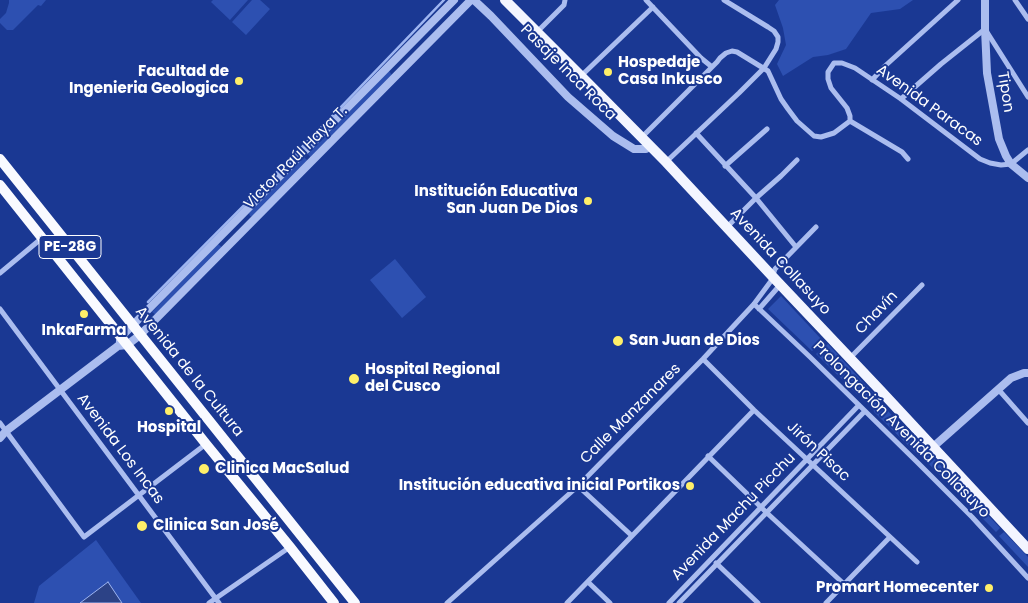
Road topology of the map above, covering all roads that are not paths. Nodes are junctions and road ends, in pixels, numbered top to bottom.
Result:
1 (454, 0) edge
2 (473, 0) edge
3 (505, 0) edge
4 (565, 0) edge
5 (646, 0) edge
6 (724, 0) edge
7 (958, 0) edge
8 (985, 0) edge
9 (1015, 0) edge
10 (653, 7) junction
11 (1028, 19) edge
12 (985, 28) junction
13 (537, 32) junction
14 (420, 34) junction
15 (429, 43) junction
16 (712, 67) junction
17 (764, 68) junction
18 (581, 76) junction
19 (872, 80) junction
20 (1028, 97) edge
21 (900, 99) junction
22 (850, 121) junction
23 (767, 129) dead end
24 (696, 133) junction
25 (642, 137) junction
26 (650, 146) junction
27 (1028, 150) edge
28 (0, 159) edge
29 (908, 159) dead end
30 (797, 160) dead end
31 (666, 162) junction
32 (1011, 164) junction
33 (725, 166) junction
34 (1028, 178) edge
35 (0, 184) edge
36 (756, 198) junction
37 (727, 228) junction
38 (816, 228) dead end
39 (42, 238) junction
40 (796, 248) junction
41 (0, 273) edge
42 (773, 277) junction
43 (780, 285) junction
44 (922, 285) dead end
45 (754, 304) junction
46 (0, 309) edge
47 (759, 309) junction
48 (132, 325) junction
49 (140, 335) junction
50 (122, 343) junction
51 (850, 358) junction
52 (703, 359) junction
53 (1028, 373) edge
54 (998, 389) junction
55 (61, 391) junction
56 (858, 405) junction
57 (754, 410) junction
58 (865, 411) junction
59 (1028, 422) edge
60 (0, 423) edge
61 (3, 431) edge
62 (0, 438) edge
63 (206, 444) junction
64 (933, 447) junction
65 (708, 456) junction
66 (806, 459) junction
67 (812, 465) junction
68 (578, 486) junction
69 (139, 495) junction
70 (761, 507) junction
71 (767, 514) junction
72 (631, 535) junction
73 (890, 537) junction
74 (290, 547) junction
75 (1028, 549) edge
76 (712, 559) junction
77 (917, 562) dead end
78 (717, 564) junction
79 (1028, 578) edge
80 (588, 582) junction
81 (844, 584) junction
82 (217, 601) edge
83 (209, 603) edge
84 (334, 603) edge
85 (356, 603) edge
86 (447, 603) edge
87 (567, 603) edge
88 (610, 603) edge
89 (669, 603) edge
90 (680, 603) edge
91 (758, 603) edge
92 (826, 603) edge

1 - 14 street, Victor Raúl Haya T.
2 - 15 street, Victor Raúl Haya T.
2 - 26 street, Pasaje Inca Roca
3 - 13 main road, Avenida Collasuyo
4 - 13 street
5 - 10 street
6 - 17 street
7 - 19 street
8 - 12 street, Tipon
9 - 11 street
10 - 16 street
10 - 18 street
12 - 20 street
12 - 21 street
12 - 32 street, Tipon
13 - 18 main road, Avenida Collasuyo
14 - 15 street
14 - 48 street, Victor Raúl Haya T.
15 - 49 street, Victor Raúl Haya T.
16 - 17 street
16 - 25 street
17 - 22 street
17 - 24 street
18 - 25 main road, Avenida Collasuyo
19 - 21 street, Avenida Paracas
19 - 22 street, Avenida Paracas
21 - 32 street, Avenida Paracas
22 - 29 street
23 - 33 street
24 - 31 street
24 - 33 street
25 - 26 main road, Avenida Collasuyo
26 - 31 main road, Avenida Collasuyo
27 - 32 street
28 - 48 highway, Avenida de la Cultura / PE-28G
30 - 36 street
31 - 37 main road, Avenida Collasuyo
32 - 34 street, Tipon
33 - 36 street
35 - 39 highway, Avenida de la Cultura / PE-28G
36 - 37 street
36 - 40 street
37 - 42 main road, Avenida Collasuyo
38 - 40 street, Calle Manzanares
39 - 41 street
39 - 50 highway, Avenida de la Cultura / PE-28G
40 - 42 street, Calle Manzanares
42 - 43 main road, Avenida Collasuyo
42 - 45 street, Calle Manzanares
43 - 47 street
43 - 51 main road, Avenida Collasuyo
44 - 51 street, Chavín
45 - 47 street, Prolongación Avenida Collasuyo
45 - 52 street, Calle Manzanares
46 - 55 street, Avenida Los Incas
47 - 56 street, Prolongación Avenida Collasuyo
48 - 49 highway, Avenida de la Cultura / PE-28G
48 - 50 street, Victor Raúl Haya T.
49 - 50 street, Victor Raúl Haya T.
49 - 85 highway, Avenida de la Cultura
50 - 55 street
50 - 63 highway, Avenida de la Cultura
51 - 64 main road, Avenida Collasuyo
52 - 57 street, Jirón Pisac
52 - 68 street, Calle Manzanares
53 - 54 street
54 - 59 street
54 - 64 street
55 - 61 street
55 - 69 street, Avenida Los Incas
56 - 58 street, Prolongación Avenida Collasuyo
56 - 66 street, Avenida Machu Picchu
57 - 65 street
57 - 66 street, Jirón Pisac
58 - 67 street, Avenida Machu Picchu
58 - 79 street, Prolongación Avenida Collasuyo
60 - 61 street
61 - 62 street
61 - 69 street
63 - 69 street
63 - 74 highway, Avenida de la Cultura
64 - 75 main road, Avenida Collasuyo
65 - 70 street
65 - 72 street
66 - 67 street, Jirón Pisac
66 - 70 street, Avenida Machu Picchu
67 - 71 street, Avenida Machu Picchu
67 - 73 street, Jirón Pisac
68 - 72 street
68 - 86 street, Calle Manzanares
69 - 82 street, Avenida Los Incas
70 - 71 street
70 - 76 street, Avenida Machu Picchu
71 - 78 street, Avenida Machu Picchu
71 - 81 street
72 - 80 street
73 - 77 street, Jirón Pisac
73 - 81 street
74 - 82 street
74 - 84 highway, Avenida de la Cultura
76 - 78 street
76 - 89 street, Avenida Machu Picchu
78 - 90 street, Avenida Machu Picchu
78 - 91 street
80 - 87 street
80 - 88 street
81 - 92 street
82 - 83 street

